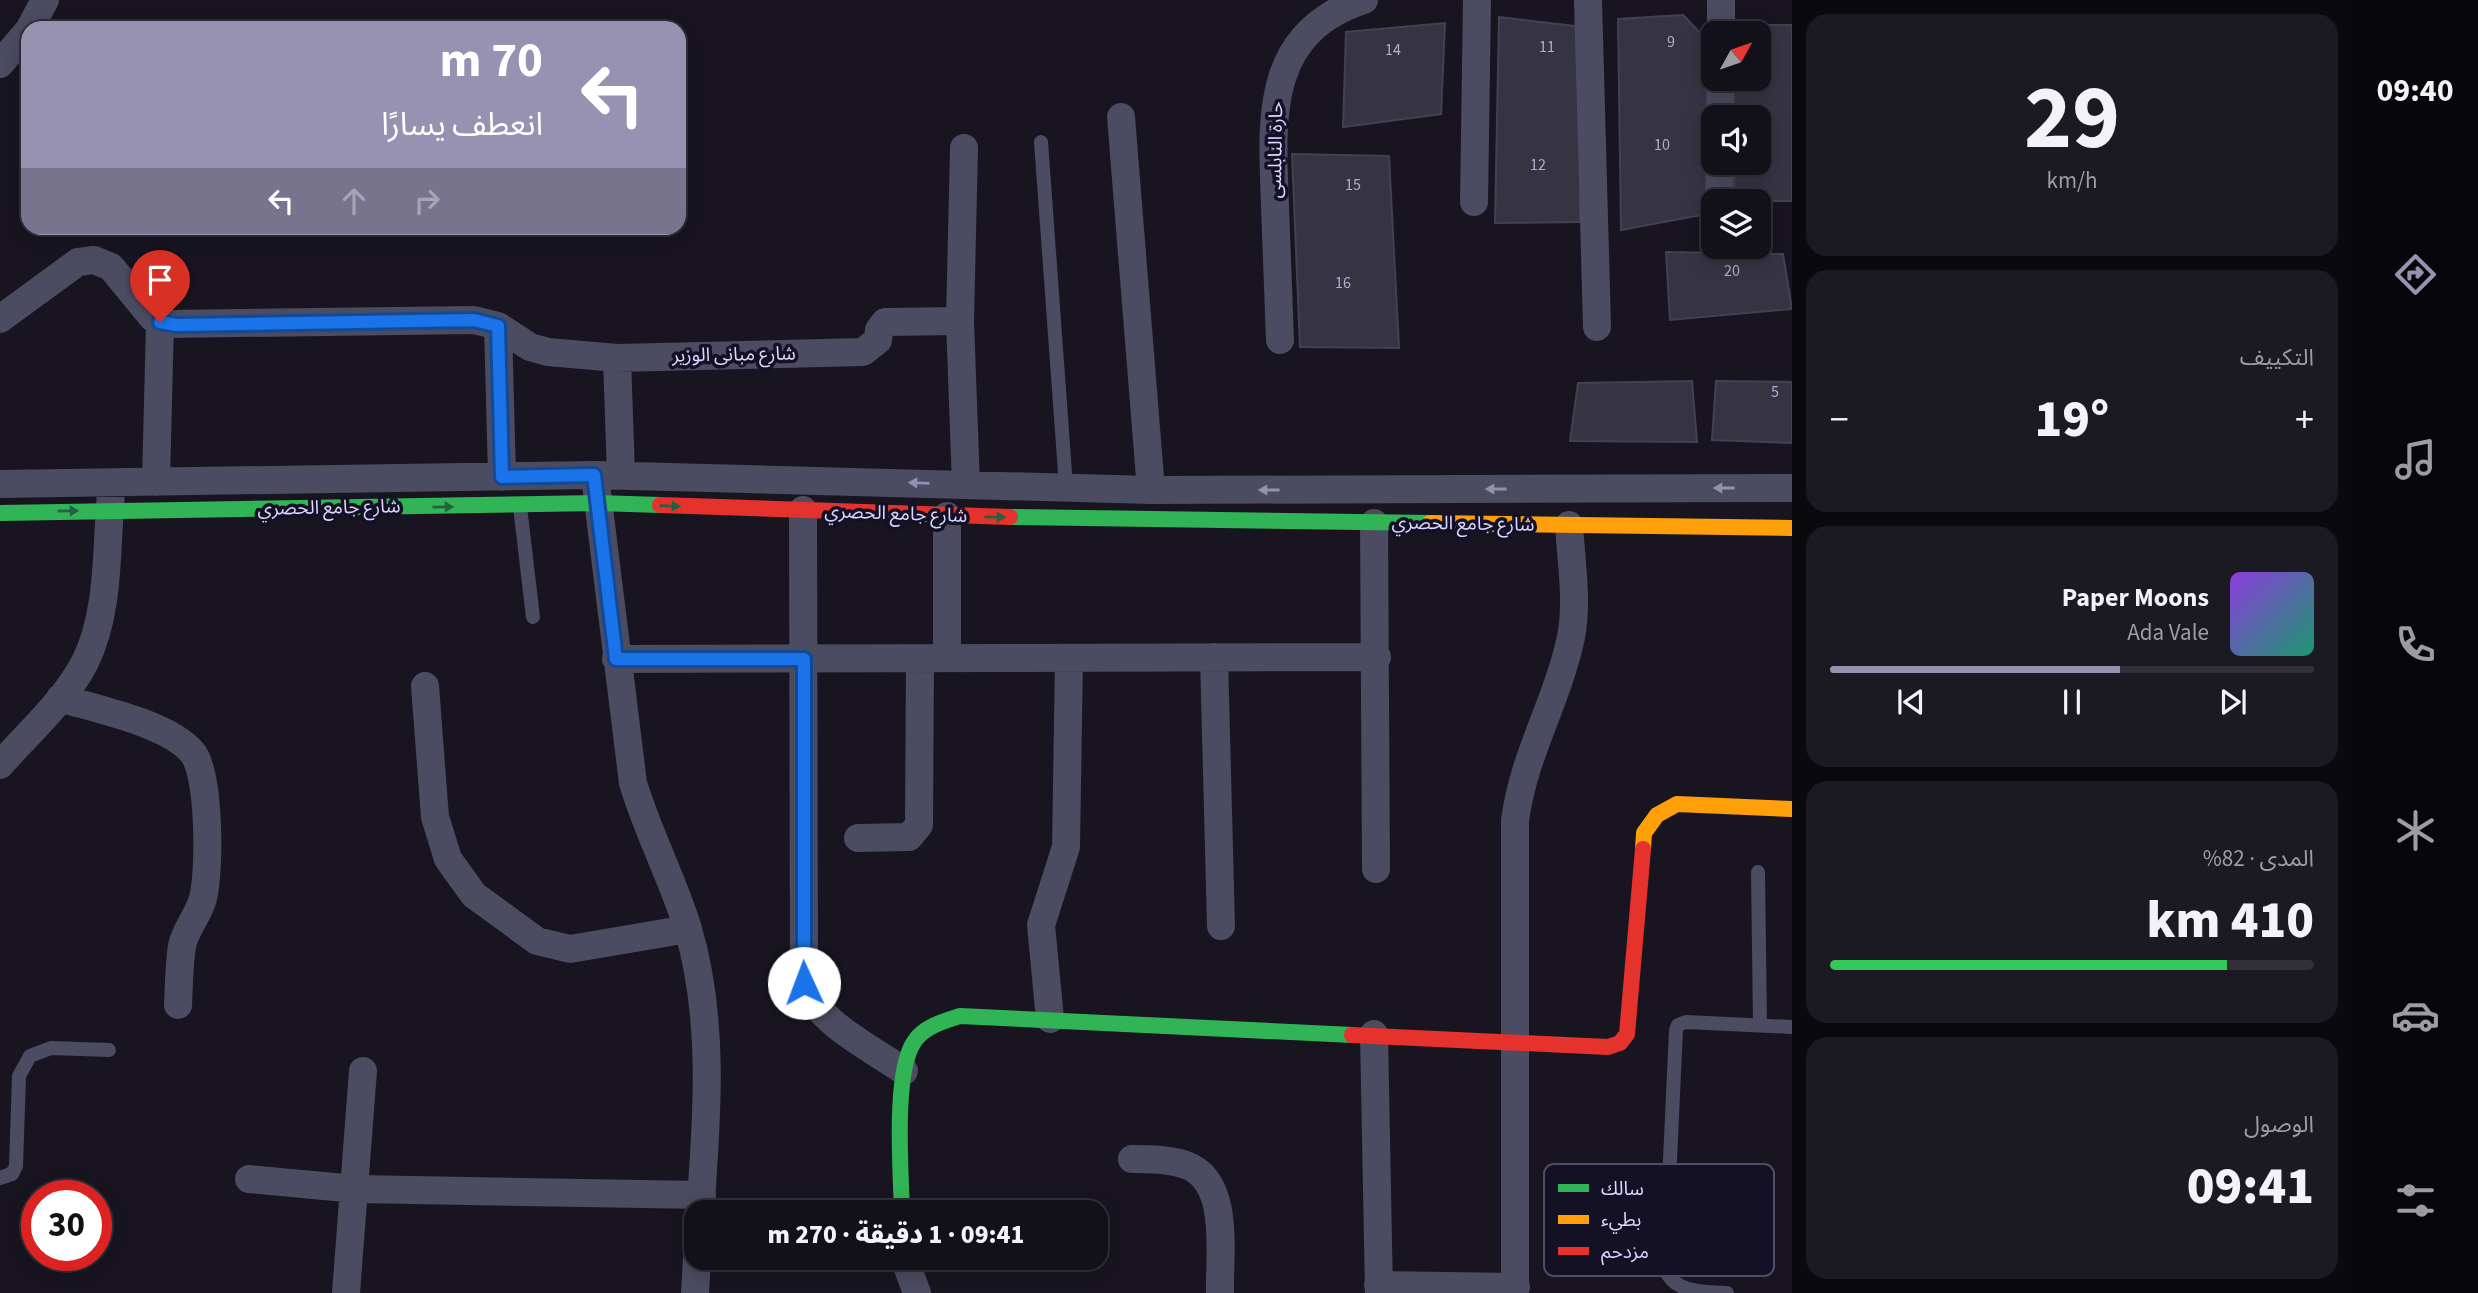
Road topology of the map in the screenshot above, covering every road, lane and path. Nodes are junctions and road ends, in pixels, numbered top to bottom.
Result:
1 (45, 0) edge
2 (1363, 0) edge
3 (1477, 0) edge
4 (1588, 0) edge
5 (1721, 0) edge
6 (33, 21) edge
7 (1721, 21) edge
8 (1121, 117) dead end
9 (1041, 142) dead end
10 (964, 148) dead end
11 (1474, 202) dead end
12 (0, 319) edge
13 (960, 321) junction
14 (160, 322) junction
15 (498, 326) junction
16 (1597, 327) dead end
17 (1280, 340) dead end
18 (617, 358) junction
19 (608, 475) junction
20 (502, 477) junction
21 (156, 482) junction
22 (0, 484) edge
23 (966, 485) junction
24 (1066, 486) junction
25 (1792, 488) edge
26 (1150, 490) junction
27 (111, 497) junction
28 (598, 503) junction
29 (520, 506) junction
30 (803, 510) junction
31 (0, 513) edge
32 (947, 516) junction
33 (1374, 523) junction
34 (1569, 525) junction
35 (1792, 527) edge
36 (533, 617) dead end
37 (1214, 657) junction
38 (1377, 657) junction
39 (933, 658) junction
40 (1069, 658) junction
41 (616, 659) junction
42 (804, 659) junction
43 (425, 686) dead end
44 (60, 698) junction
45 (0, 765) edge
46 (1792, 808) edge
47 (858, 838) dead end
48 (1376, 869) dead end
49 (1758, 872) dead end
50 (1221, 926) dead end
51 (688, 929) junction
52 (178, 1005) dead end
53 (1050, 1019) junction
54 (1760, 1025) junction
55 (1792, 1027) edge
56 (1374, 1034) junction
57 (1515, 1041) junction
58 (109, 1050) dead end
59 (904, 1070) junction
60 (363, 1072) dead end
61 (1132, 1159) dead end
62 (1669, 1164) edge
63 (0, 1178) edge
64 (249, 1179) dead end
65 (356, 1189) junction
66 (701, 1200) edge
67 (902, 1200) edge
68 (684, 1203) edge
69 (696, 1270) edge
70 (908, 1270) edge
71 (1669, 1276) edge
72 (1379, 1289) edge
73 (1516, 1290) edge
74 (346, 1293) edge
75 (695, 1293) edge
76 (917, 1293) edge
77 (1220, 1293) edge
78 (1727, 1293) edge

1 - 6 street
2 - 17 street, حارة النابلسى
3 - 11 street
4 - 16 street
5 - 7 street
8 - 26 street
9 - 24 lane
10 - 13 street
12 - 14 street
13 - 18 street, شارع مبانى الوزير
13 - 23 street
14 - 15 street, شارع مبانى الوزير
14 - 21 street
15 - 18 street, شارع مبانى الوزير
15 - 20 street
18 - 19 street
19 - 20 street, شارع جامع الحصري
23 -> 19 street, شارع جامع الحصري
19 - 28 street
20 - 21 street, شارع جامع الحصري
21 - 27 street, شارع جامع الحصري
22 - 27 street, شارع جامع الحصري
23 - 24 street, شارع جامع الحصري
24 - 26 street, شارع جامع الحصري
25 -> 26 street, شارع جامع الحصري
27 -> 29 street, شارع جامع الحصري
31 -> 27 street, شارع جامع الحصري
27 - 44 street
28 - 29 street, شارع جامع الحصري
28 -> 30 street, شارع جامع الحصري
28 - 41 street
29 - 36 lane
30 - 32 street, شارع جامع الحصري
30 - 42 street
32 -> 33 street, شارع جامع الحصري
32 - 39 street
33 - 34 street, شارع جامع الحصري
33 - 38 street
34 - 35 street, شارع جامع الحصري
34 - 57 street
37 - 38 street
37 - 40 street
37 - 50 street
38 - 48 street
39 - 40 street
39 - 42 street
39 - 47 street
40 - 53 street
41 - 42 street
41 - 51 street
42 - 59 street
43 - 51 street
44 - 45 street
44 - 52 street
46 - 57 street
49 - 54 lane
51 - 66 street
53 - 56 street
53 - 59 street
54 - 55 lane
54 - 62 lane
56 - 57 street
56 - 72 street
57 - 73 street
58 - 63 lane
59 - 67 street
60 - 65 street
61 - 77 street
64 - 65 street
65 - 68 street
65 - 74 street
69 - 75 street
70 - 76 street
71 - 78 lane
72 - 73 street

